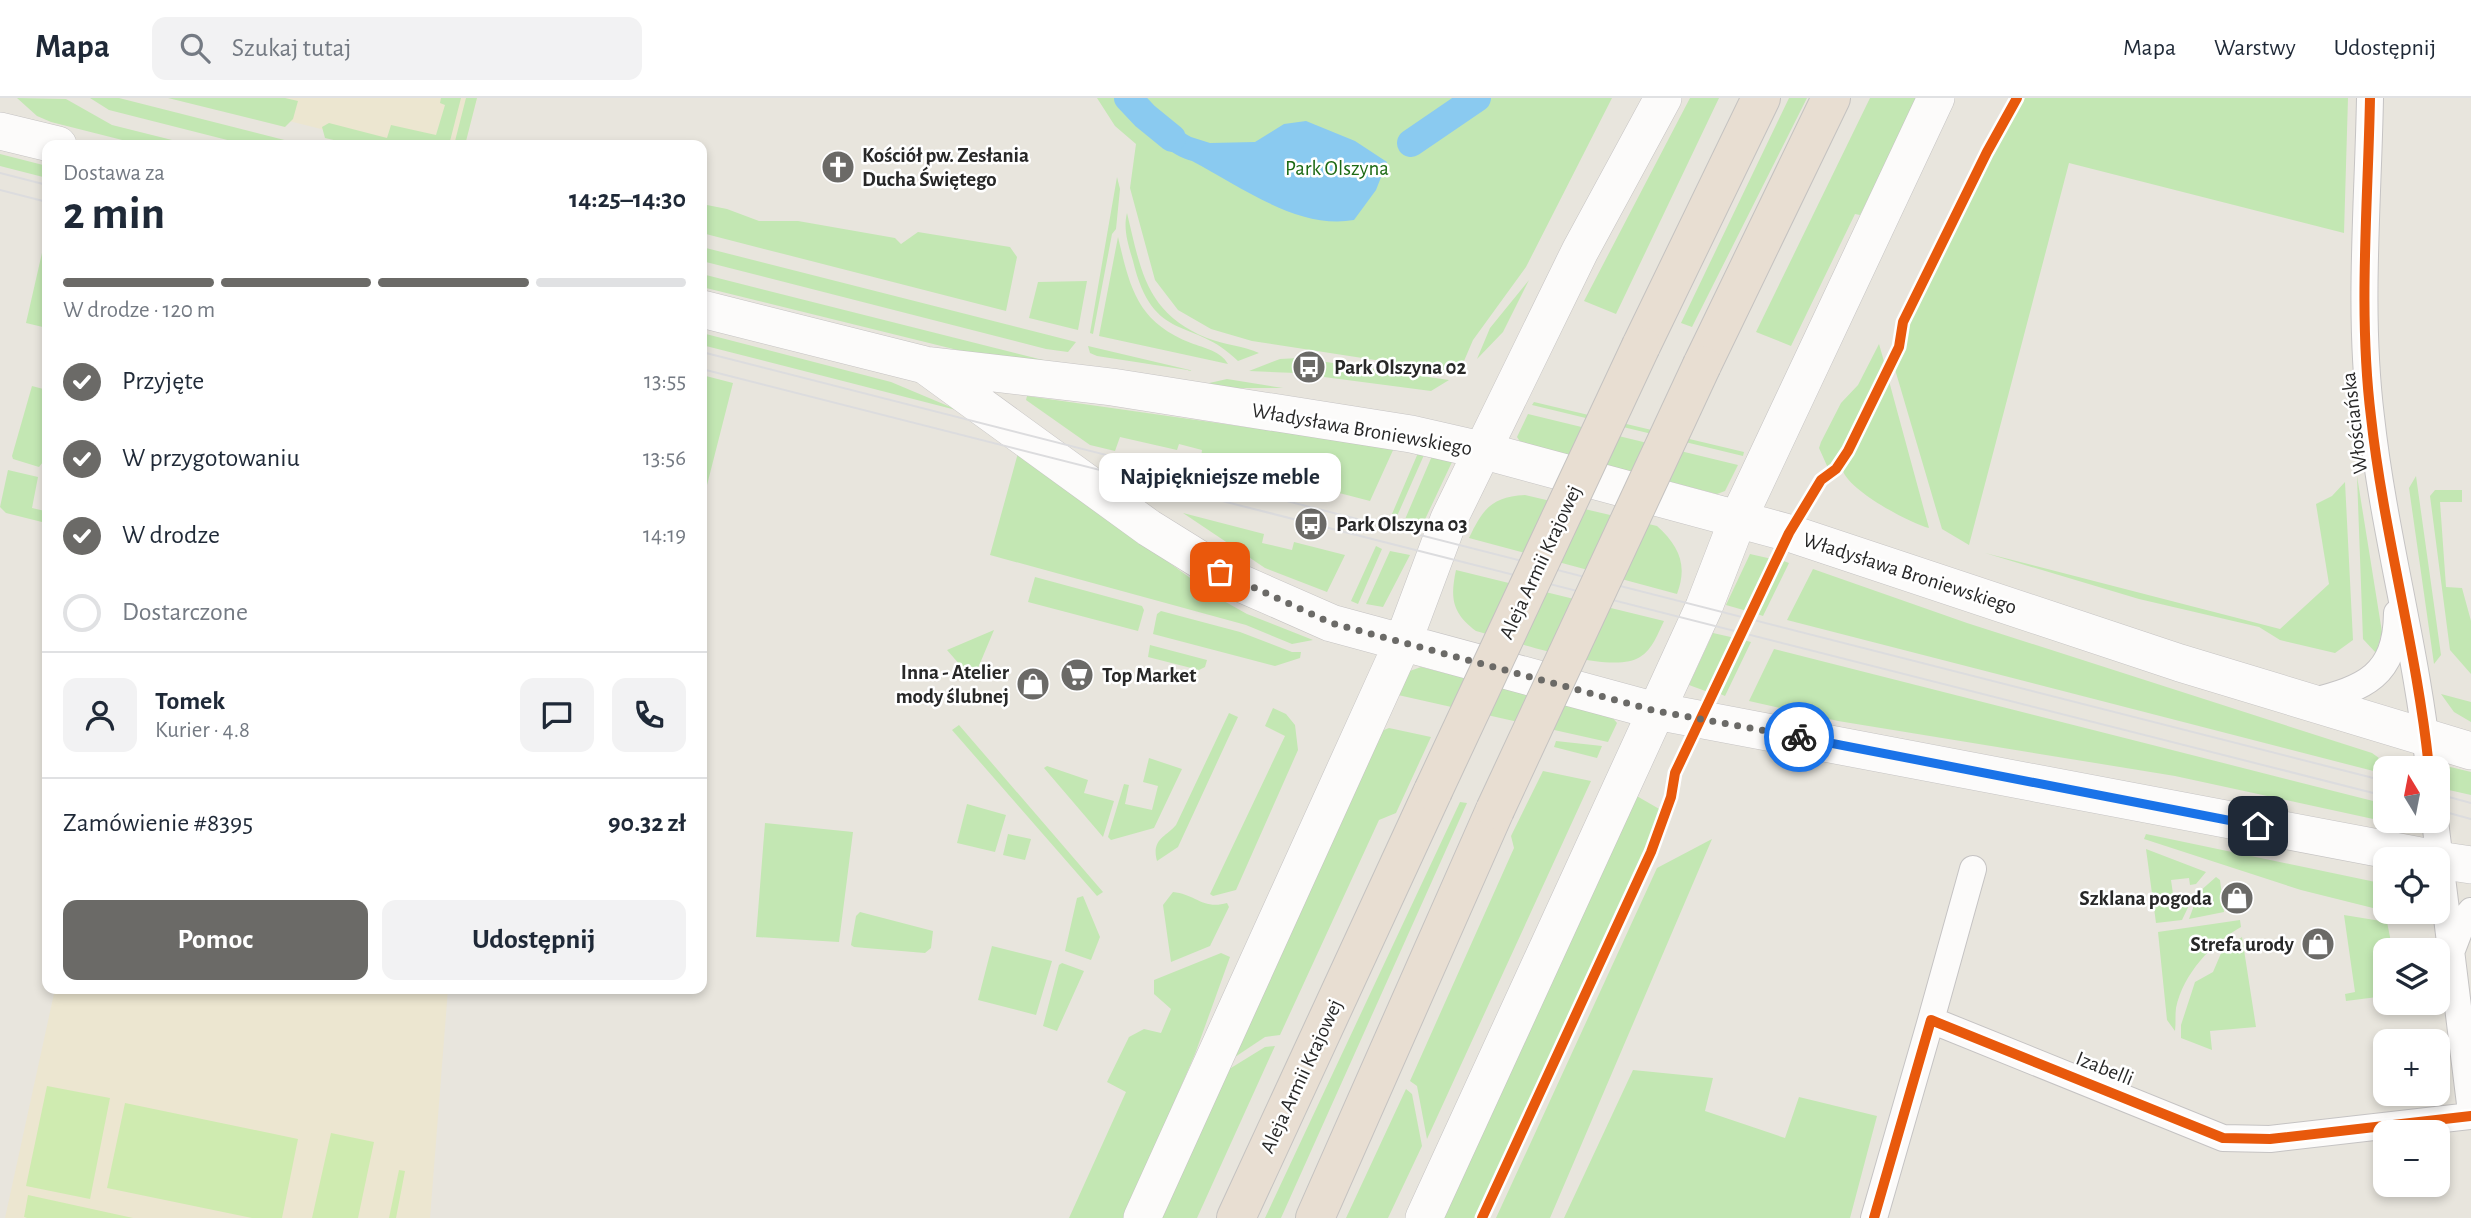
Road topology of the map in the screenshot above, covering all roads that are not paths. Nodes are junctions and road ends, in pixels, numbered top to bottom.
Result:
1 (1663, 98) edge
2 (1761, 98) edge
3 (1831, 98) edge
4 (1936, 98) edge
5 (2370, 98) edge
6 (0, 131) edge
7 (42, 141) edge
8 (707, 310) edge
9 (925, 365) junction
10 (1481, 450) junction
11 (1738, 519) junction
12 (2398, 573) junction
13 (1403, 642) junction
14 (2308, 702) junction
15 (1656, 711) junction
16 (2471, 751) edge
17 (2428, 753) edge
18 (2373, 847) edge
19 (1973, 869) dead end
20 (2471, 911) edge
21 (2450, 922) edge
22 (2452, 952) junction
23 (1931, 1020) junction
24 (2471, 1114) edge
25 (1142, 1218) edge
26 (1236, 1218) edge
27 (1315, 1218) edge
28 (1424, 1218) edge
29 (1874, 1218) edge

1 - 10 main road
2 - 26 highway, Aleja Armii Krajowej, bridge
3 - 27 highway, bridge
4 - 11 main road
5 - 12 street, Włościańska
6 - 7 main road
8 - 9 main road, Władysława Broniewskiego
9 - 10 main road, Władysława Broniewskiego
9 - 13 main road, Władysława Broniewskiego
10 - 11 main road, Władysława Broniewskiego
10 - 13 main road
11 - 14 main road, Władysława Broniewskiego
11 - 15 main road
12 - 14 street, Włościańska
12 - 17 street, Włościańska
13 - 15 main road, Władysława Broniewskiego
13 - 25 main road
14 - 17 main road, Władysława Broniewskiego
15 - 18 main road, Władysława Broniewskiego
15 - 28 main road
16 - 17 main road, Władysława Broniewskiego
19 - 23 street
20 - 22 street
21 - 22 street
22 - 24 street
23 - 24 street, Izabelli
23 - 29 street

